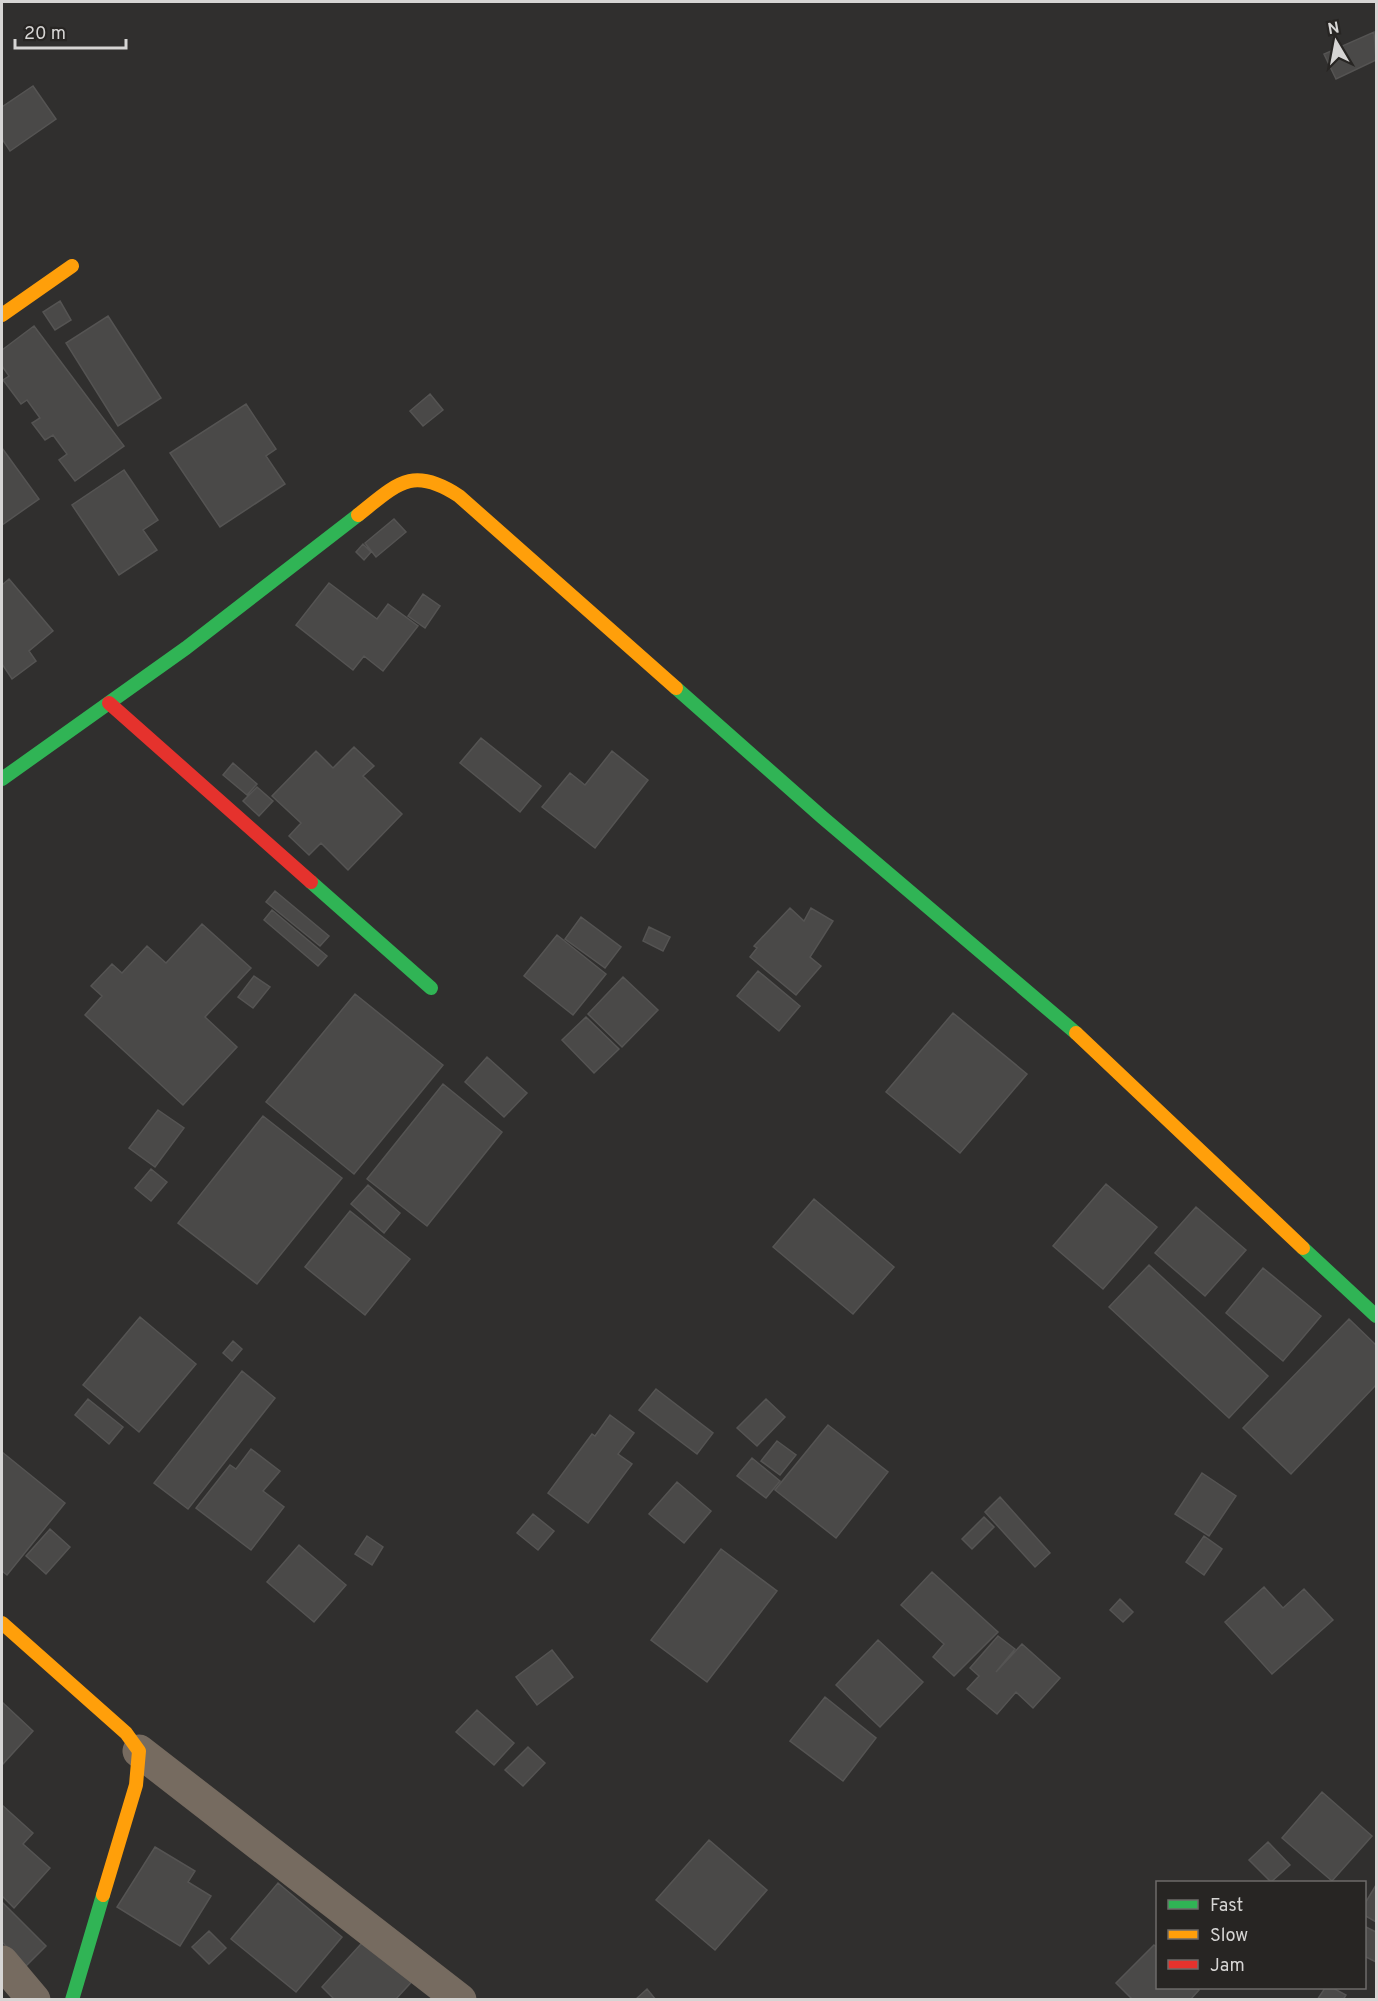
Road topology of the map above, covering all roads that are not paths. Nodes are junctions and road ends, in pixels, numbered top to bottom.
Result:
1 (72, 266) dead end
2 (2, 315) edge
3 (109, 703) junction
4 (2, 779) edge
5 (431, 988) dead end
6 (1377, 1316) edge
7 (2, 1623) edge
8 (139, 1751) junction
9 (2, 1962) edge
10 (34, 2000) edge
11 (72, 2000) edge
12 (460, 2000) edge

1 - 2 street
3 - 4 street
3 - 5 street
3 - 6 street
7 - 8 street
8 - 11 street
8 - 12 street
9 - 10 street

